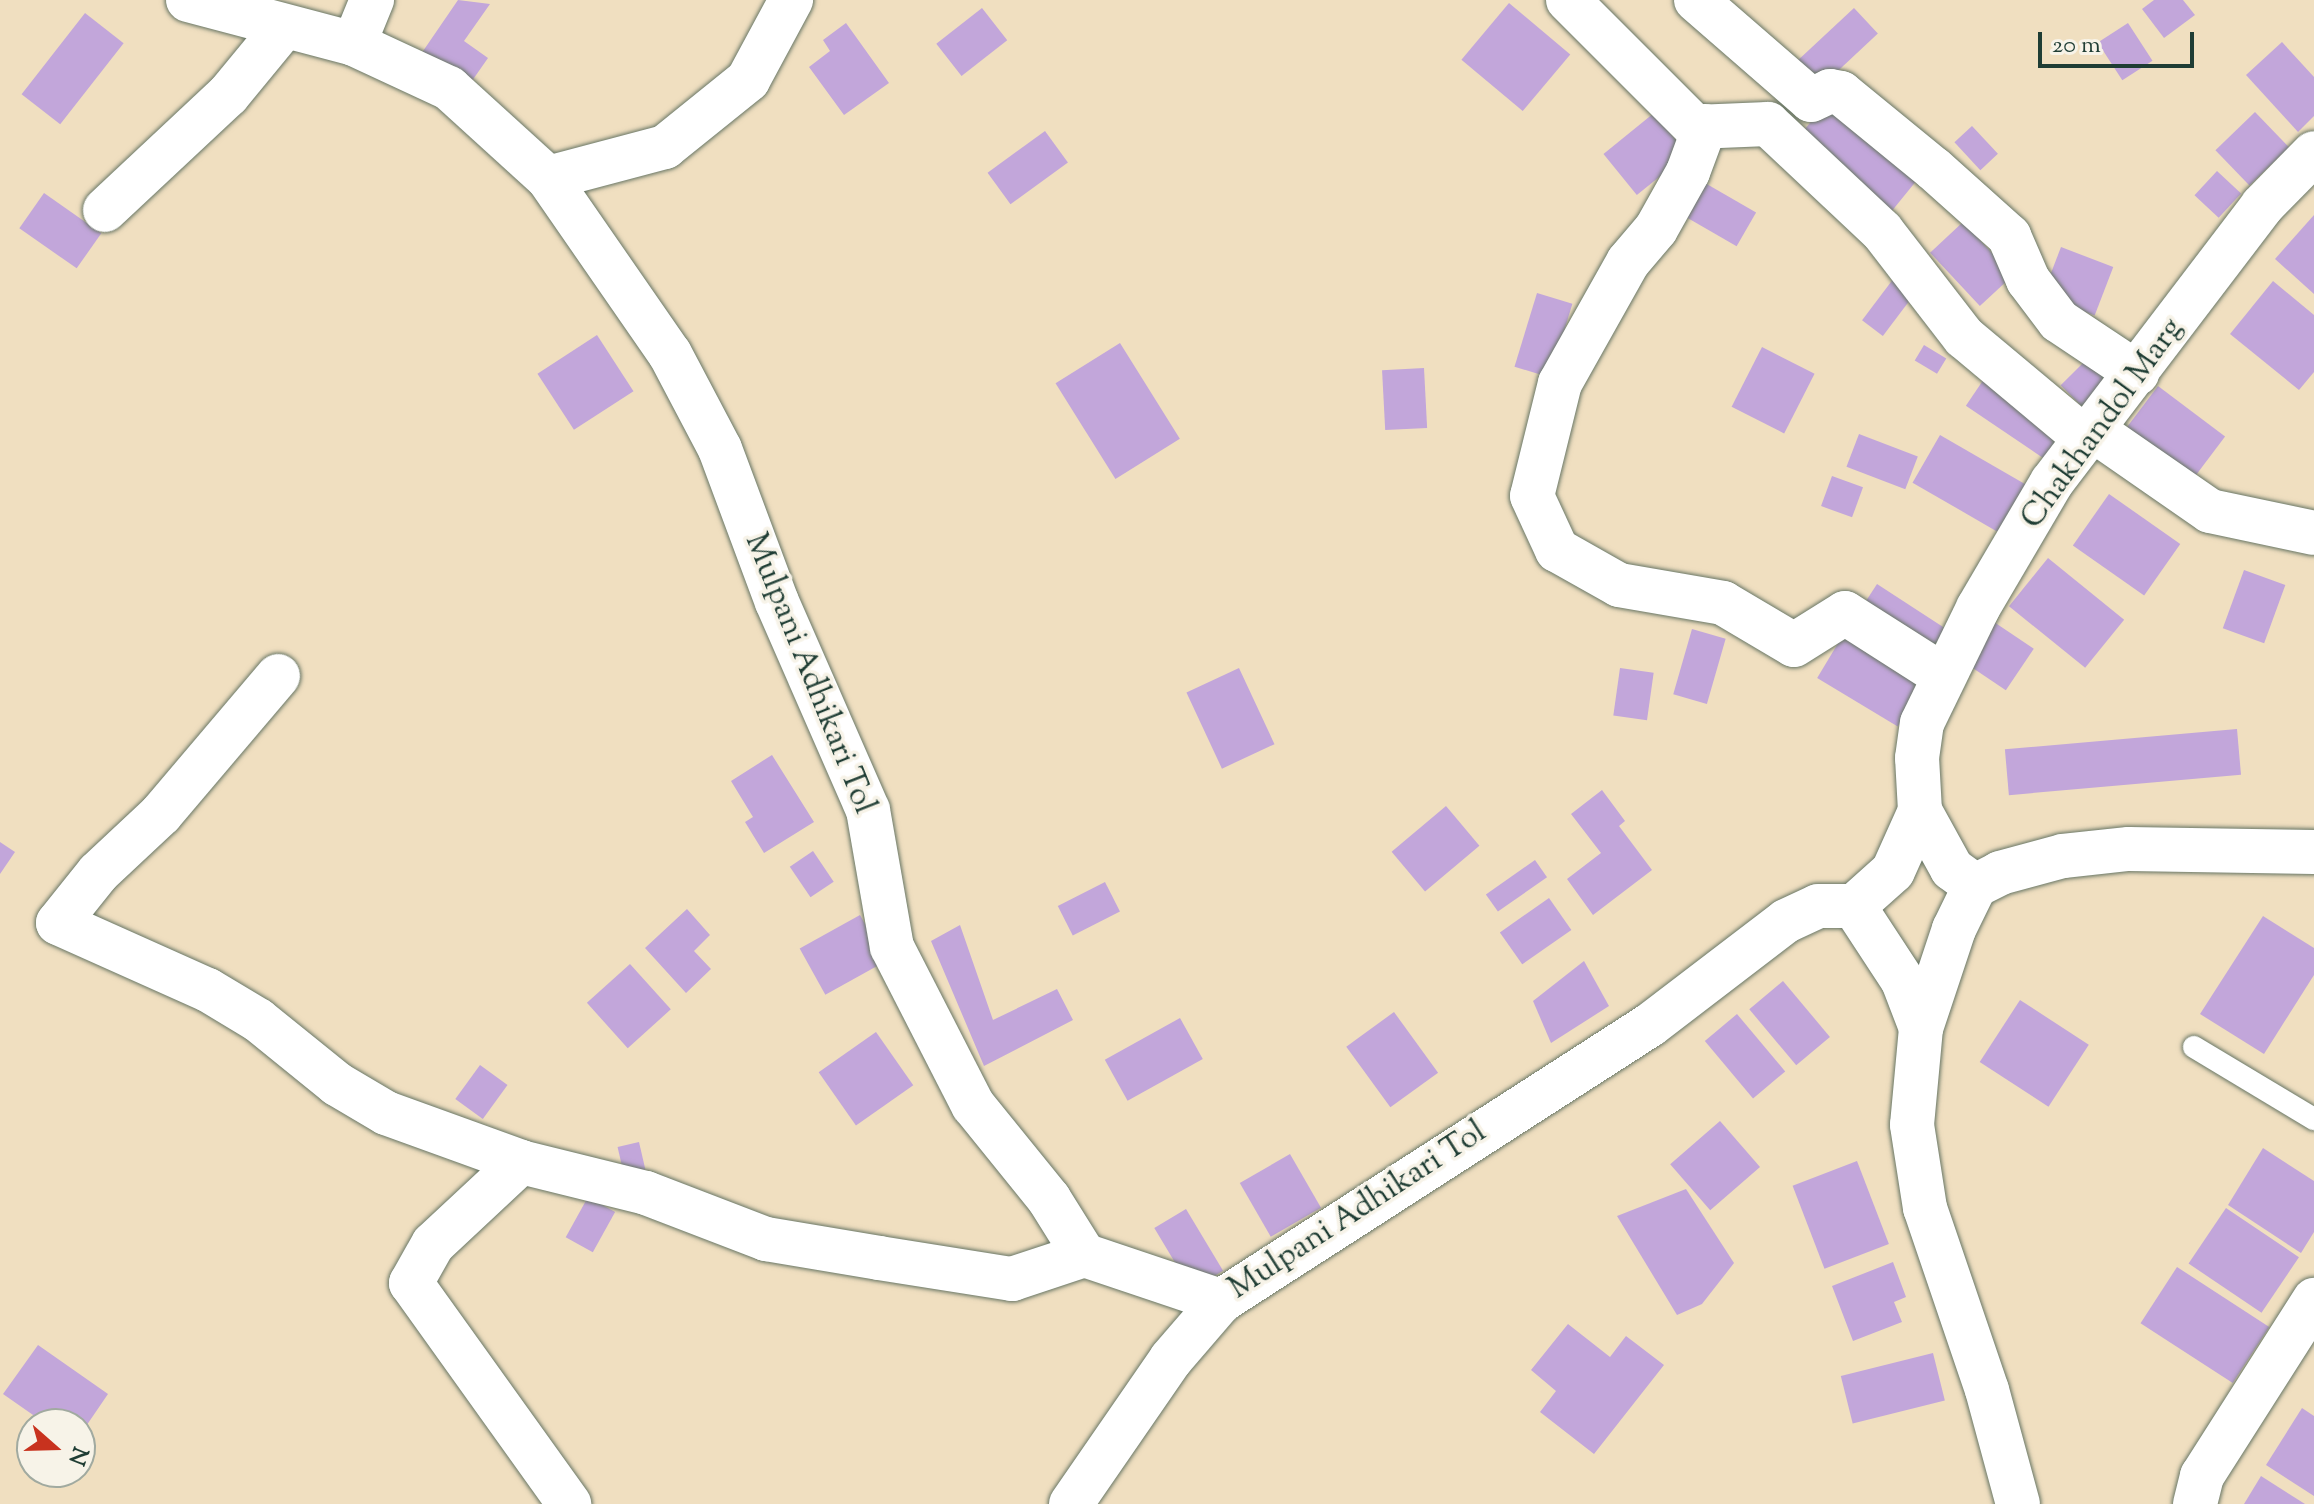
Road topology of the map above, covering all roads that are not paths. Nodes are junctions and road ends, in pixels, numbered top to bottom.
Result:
1 (188, 0) edge
2 (372, 0) edge
3 (791, 0) edge
4 (1568, 0) edge
5 (1696, 0) edge
6 (284, 27) junction
7 (354, 44) junction
8 (1705, 126) junction
9 (2314, 153) edge
10 (548, 178) junction
11 (105, 210) dead end
12 (2137, 373) junction
13 (2089, 435) junction
14 (2314, 533) edge
15 (278, 676) dead end
16 (1944, 676) junction
17 (1920, 811) junction
18 (2314, 852) edge
19 (1975, 886) junction
20 (1854, 906) junction
21 (1921, 1028) junction
22 (2194, 1047) dead end
23 (2314, 1119) edge
24 (521, 1162) junction
25 (1084, 1255) junction
26 (2314, 1300) edge
27 (1221, 1301) junction
28 (569, 1504) edge
29 (1071, 1504) edge
30 (2018, 1504) edge
31 (2195, 1504) edge

1 - 6 street, Mulpani Adhikari Tol
2 - 7 street
3 - 10 street
4 - 8 street
5 - 12 street
6 - 7 street, Mulpani Adhikari Tol
6 - 11 street
7 - 10 street, Mulpani Adhikari Tol
8 - 13 street
8 - 16 street
9 - 12 street, Chakhandol Marg
10 - 25 street, Mulpani Adhikari Tol
12 - 13 street, Chakhandol Marg
13 - 14 street
13 - 16 street, Chakhandol Marg
15 - 24 street
16 - 17 street, Chakhandol Marg
17 - 19 street
17 - 20 street
18 - 19 street
19 - 21 street
20 - 21 street
20 - 27 street, Mulpani Adhikari Tol
21 - 30 street
22 - 23 lane
24 - 25 street
24 - 28 street
25 - 27 street, Mulpani Adhikari Tol
26 - 31 street
27 - 29 street

